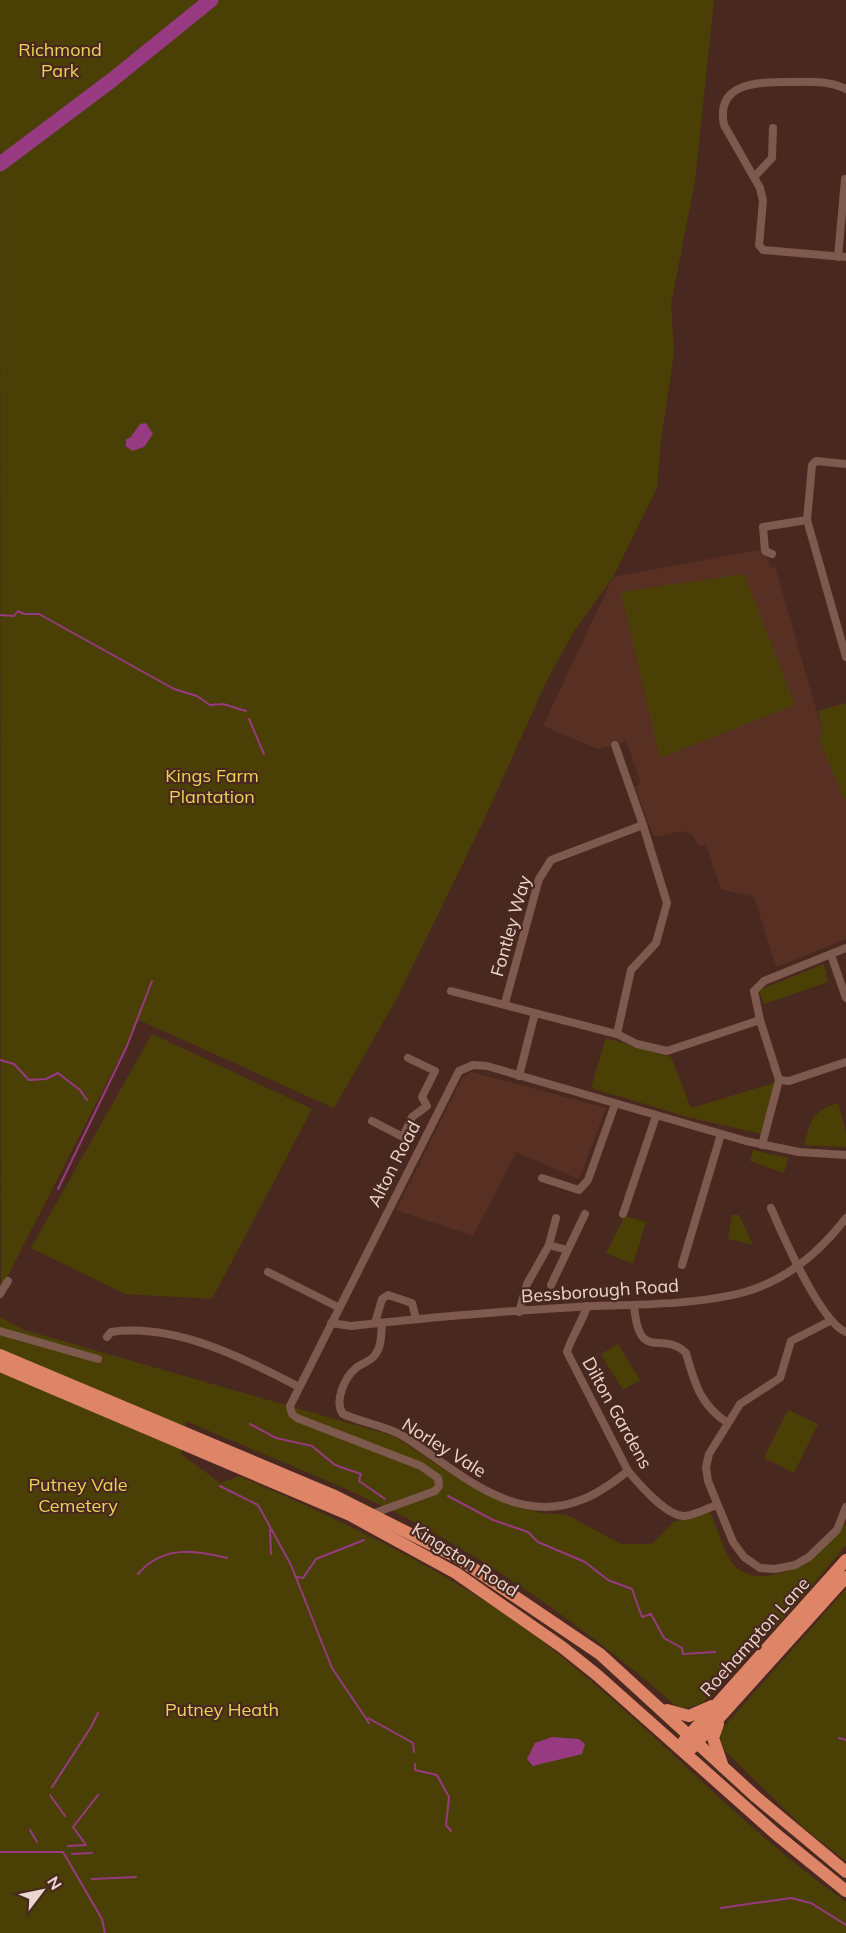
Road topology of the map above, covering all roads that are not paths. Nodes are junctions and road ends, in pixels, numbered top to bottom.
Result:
1 (846, 89) edge
2 (773, 128) dead end
3 (754, 177) junction
4 (844, 179) dead end
5 (842, 257) edge
6 (846, 464) edge
7 (807, 520) junction
8 (772, 554) dead end
9 (846, 657) edge
10 (615, 745) dead end
11 (643, 825) junction
12 (846, 948) edge
13 (831, 955) junction
14 (451, 991) dead end
15 (846, 998) edge
16 (504, 1003) junction
17 (535, 1012) junction
18 (759, 1020) junction
19 (616, 1034) junction
20 (408, 1058) dead end
21 (846, 1062) edge
22 (519, 1076) junction
23 (779, 1080) junction
24 (615, 1104) junction
25 (427, 1106) junction
26 (437, 1112) junction
27 (656, 1116) junction
28 (372, 1121) dead end
29 (721, 1134) junction
30 (762, 1145) junction
31 (846, 1155) edge
32 (542, 1178) dead end
33 (771, 1208) dead end
34 (585, 1214) dead end
35 (623, 1214) dead end
36 (556, 1218) dead end
37 (846, 1218) edge
38 (549, 1245) junction
39 (567, 1250) junction
40 (682, 1265) dead end
41 (798, 1266) junction
42 (268, 1272) dead end
43 (8, 1281) dead end
44 (551, 1285) dead end
45 (0, 1294) edge
46 (634, 1305) junction
47 (587, 1306) junction
48 (338, 1307) junction
49 (519, 1312) junction
50 (416, 1319) junction
51 (830, 1321) junction
52 (331, 1323) junction
53 (378, 1323) junction
54 (0, 1331) edge
55 (846, 1332) edge
56 (107, 1337) dead end
57 (0, 1355) edge
58 (98, 1359) dead end
59 (0, 1365) edge
60 (299, 1387) junction
61 (728, 1423) junction
62 (628, 1471) junction
63 (717, 1505) junction
64 (846, 1507) edge
65 (372, 1514) junction
66 (846, 1560) edge
67 (846, 1577) edge
68 (722, 1700) junction
69 (660, 1707) junction
70 (719, 1717) junction
71 (693, 1739) junction
72 (683, 1750) junction
73 (723, 1767) junction
74 (846, 1872) edge
75 (846, 1891) edge

1 - 3 street
2 - 3 street
3 - 5 street
4 - 5 street
6 - 7 street
7 - 8 street
7 - 9 street
10 - 11 street
11 - 16 street, Fontley Way
11 - 19 street
12 - 13 street
13 - 15 street
13 - 18 street
14 - 16 street
16 - 17 street
17 - 19 street
17 - 22 street
18 - 19 street
18 - 23 street
20 - 25 street
21 - 23 street
22 - 24 street, Alton Road
22 - 26 street, Alton Road
23 - 30 street
24 - 27 street, Alton Road
24 - 32 street
25 - 26 street
25 - 28 street
26 - 48 street, Alton Road
27 - 29 street, Alton Road
27 - 35 street
29 - 30 street, Alton Road
29 - 40 street
30 - 31 street, Alton Road
33 - 41 street
34 - 39 street
36 - 38 street
37 - 41 street, Bessborough Road
38 - 39 street
38 - 49 street
39 - 44 street
41 - 46 street, Bessborough Road
41 - 51 street
42 - 48 street
43 - 45 street
46 - 47 street, Bessborough Road
46 - 61 street
47 - 49 street, Bessborough Road
47 - 62 street, Dilton Gardens
48 - 52 street, Alton Road
49 - 50 street, Bessborough Road
50 - 53 street, Bessborough Road
50 - 53 street
51 - 55 street
51 - 61 street
52 - 53 street, Bessborough Road
52 - 60 street, Alton Road
53 - 62 street, Norley Vale
54 - 58 street
56 - 60 street
57 - 65 highway, Kingston Road
59 - 72 highway, Kingston Road
60 - 65 street, Alton Road
61 - 63 street
62 - 63 street, Dilton Gardens
63 - 64 street
65 - 69 highway, Kingston Road
66 - 68 highway, Roehampton Lane
67 - 70 highway, Roehampton Lane
68 - 69 highway
68 - 71 highway, Roehampton Lane
69 - 71 highway, Kingston Road
70 - 71 highway, Roehampton Lane
70 - 73 highway
71 - 72 highway
71 - 73 highway, Kingston Road
72 - 75 highway, Kingston Road
73 - 74 highway, Kingston Road

